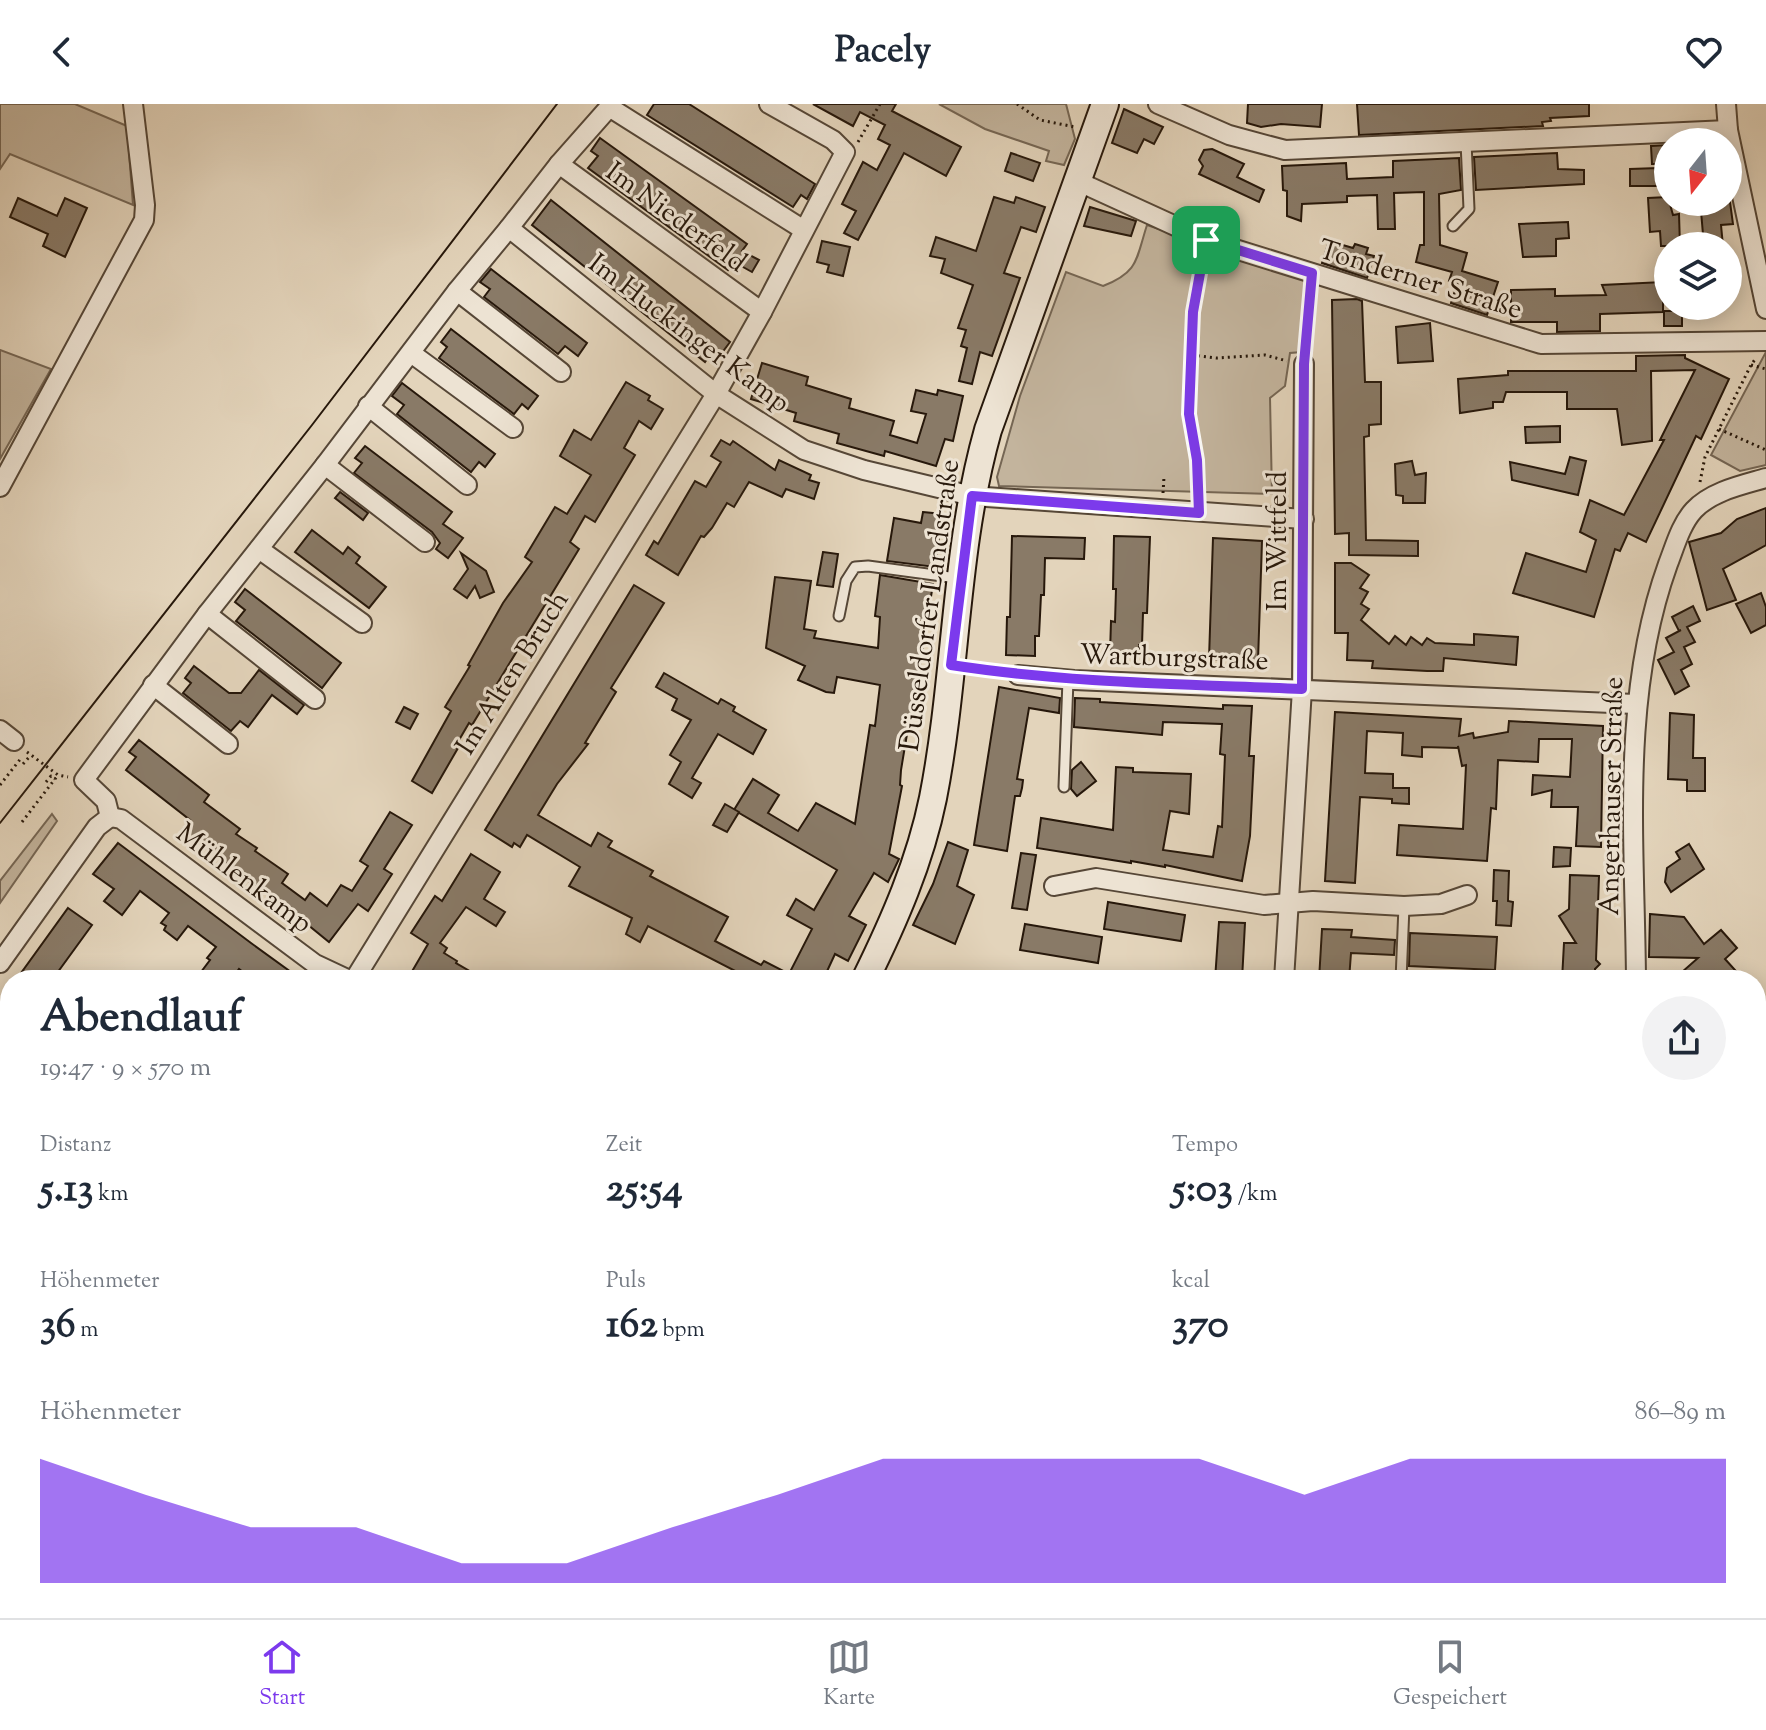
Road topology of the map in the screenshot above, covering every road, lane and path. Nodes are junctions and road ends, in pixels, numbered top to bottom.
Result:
1 (133, 104) edge
2 (769, 104) edge
3 (880, 104) edge
4 (1017, 104) edge
5 (1105, 104) edge
6 (1158, 104) edge
7 (1726, 104) edge
8 (610, 106) edge
9 (1728, 128) edge
10 (1654, 133) edge
11 (1093, 135) junction
12 (1466, 142) junction
13 (845, 152) junction
14 (559, 164) junction
15 (1077, 181) junction
16 (1742, 196) edge
17 (1453, 226) dead end
18 (509, 228) junction
19 (804, 230) junction
20 (1206, 240) junction
21 (1312, 273) junction
22 (457, 291) junction
23 (1766, 309) edge
24 (762, 312) junction
25 (1762, 348) edge
26 (411, 353) junction
27 (1191, 355) junction
28 (1304, 364) junction
29 (1751, 365) junction
30 (1766, 369) edge
31 (561, 372) dead end
32 (716, 394) junction
33 (368, 406) junction
34 (513, 428) dead end
35 (1719, 429) junction
36 (1766, 450) edge
37 (325, 465) junction
38 (1766, 478) edge
39 (467, 485) dead end
40 (0, 487) edge
41 (972, 496) junction
42 (1695, 509) junction
43 (1199, 513) junction
44 (1304, 519) junction
45 (425, 542) dead end
46 (259, 549) junction
47 (960, 578) junction
48 (207, 614) junction
49 (839, 616) dead end
50 (362, 623) dead end
51 (951, 665) junction
52 (1018, 675) joint
53 (1068, 680) junction
54 (153, 685) junction
55 (1302, 689) junction
56 (315, 699) dead end
57 (1635, 704) junction
58 (228, 744) dead end
59 (31, 755) junction
60 (23, 764) dead end
61 (55, 779) junction
62 (46, 782) dead end
63 (0, 785) edge
64 (1064, 787) dead end
65 (110, 817) junction
66 (22, 822) dead end
67 (1054, 886) dead end
68 (1467, 895) dead end
69 (1289, 904) junction
70 (1404, 906) junction
71 (0, 963) edge
72 (329, 970) edge
73 (358, 970) edge
74 (870, 970) edge
75 (1285, 970) edge
76 (1401, 970) edge
77 (1636, 970) edge

1 - 40 street
2 - 13 street
3 - 13 path
4 - 11 path
5 - 11 main road, Düsseldorfer Landstraße
6 - 12 street
7 - 9 street
8 - 14 street, Im Niederfeld
8 - 19 street, Im Niederfeld
10 - 12 street
11 - 15 main road, Düsseldorfer Landstraße
12 - 17 lane
13 - 19 street, Im Niederfeld
14 - 18 street, Im Niederfeld
14 - 24 street, Im Niederfeld
15 - 20 street, Tonderner Straße
15 - 41 main road, Düsseldorfer Landstraße
16 - 23 street
18 - 22 street
18 - 32 street, Im Huckinger Kamp
19 - 24 street, Im Niederfeld
20 - 21 street, Tonderner Straße
20 - 27 path
21 - 25 street, Tonderner Straße
21 - 28 path
22 - 26 street
22 - 31 street
24 - 32 street, Im Niederfeld
25 - 29 path
26 - 33 street
26 - 34 street
27 - 28 path
27 - 43 path
28 - 44 street, Im Wittfeld
29 - 30 path
29 - 35 path
32 - 41 street, Im Huckinger Kamp
32 - 73 street, Im Alten Bruch
33 - 37 street
33 - 39 street
35 - 36 path
35 - 42 path
37 - 45 street
37 - 46 street
38 - 42 street
41 - 43 street, Im Huckinger Kamp
41 - 47 main road, Düsseldorfer Landstraße
42 - 57 street, Angerhauser Straße
43 - 44 street, Im Huckinger Kamp
44 - 55 street, Im Wittfeld
46 - 48 street
46 - 50 street
47 - 49 lane
47 - 51 main road, Düsseldorfer Landstraße
48 - 54 street
48 - 56 street
51 - 52 path
51 - 74 main road, Düsseldorfer Landstraße
52 - 53 street, Wartburgstraße
53 - 55 street, Wartburgstraße
53 - 64 lane
54 - 58 street
54 - 65 street
55 - 57 street, Wartburgstraße
55 - 69 street, Im Wittfeld
57 - 77 street, Angerhauser Straße
59 - 60 path
59 - 61 path
59 - 63 path
61 - 62 path
61 - 66 path
65 - 71 street
65 - 72 street, Mühlenkamp
67 - 69 street
68 - 70 street
69 - 70 street
69 - 75 street, Im Wittfeld
70 - 76 lane

